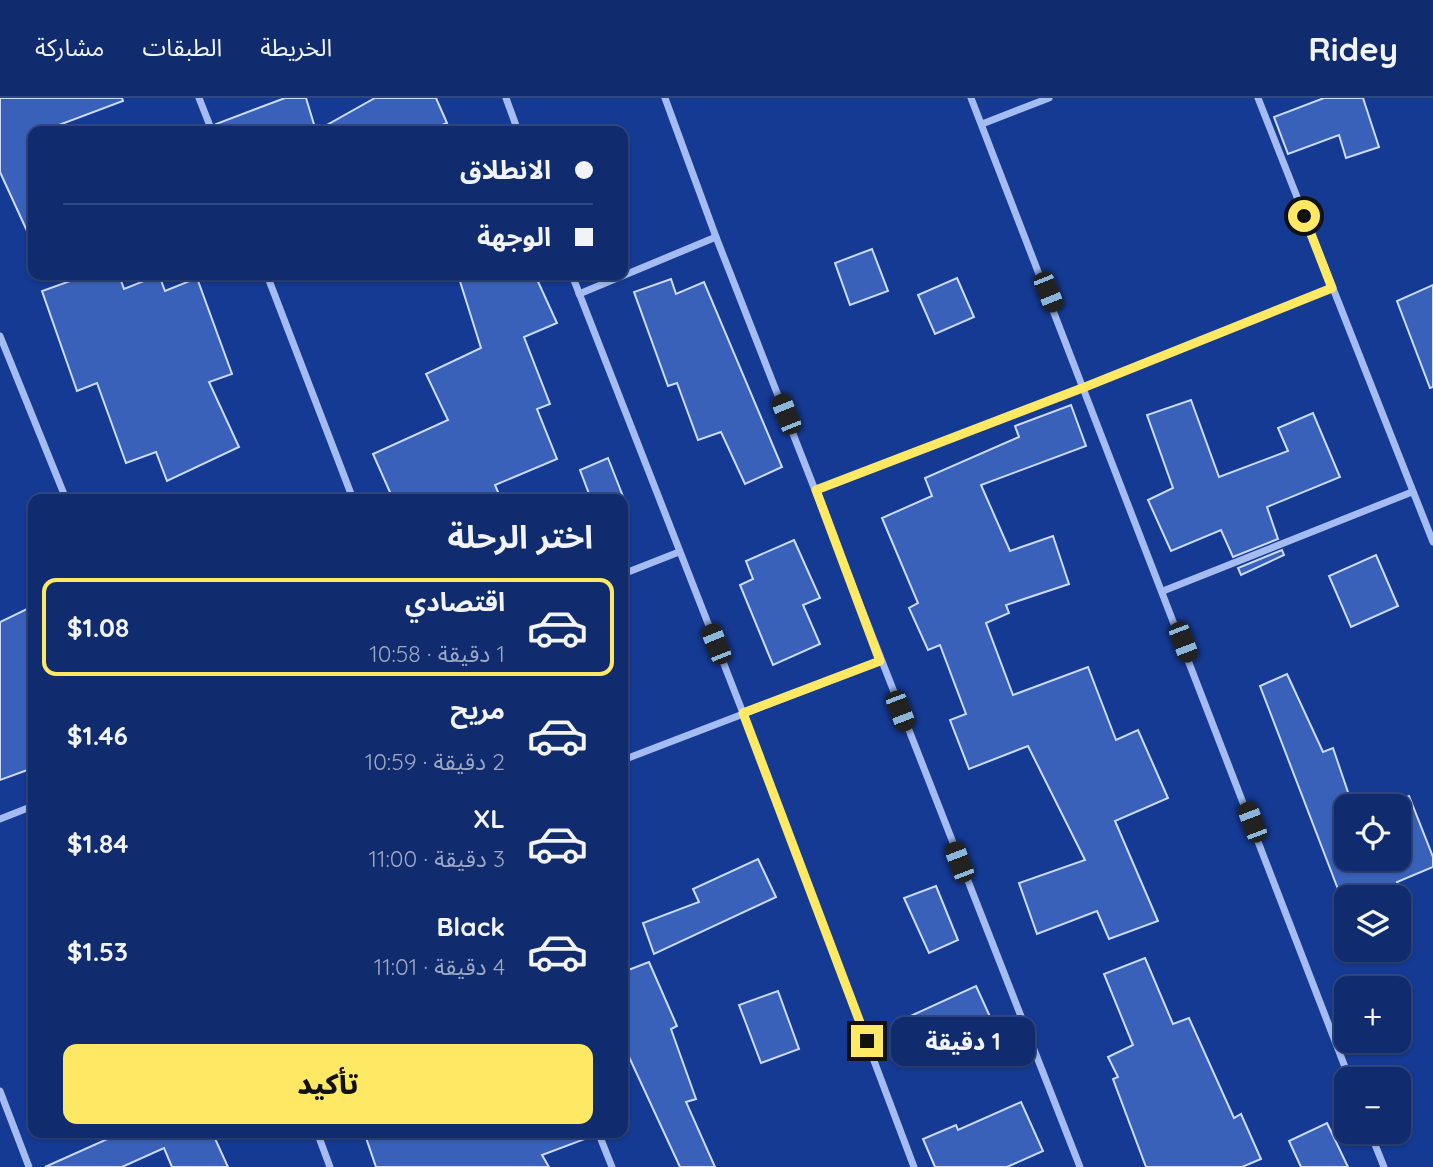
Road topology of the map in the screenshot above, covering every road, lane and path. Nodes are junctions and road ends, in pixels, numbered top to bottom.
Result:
1 (199, 98) edge
2 (506, 98) edge
3 (665, 98) edge
4 (971, 98) edge
5 (1049, 98) edge
6 (1258, 98) edge
7 (982, 124) junction
8 (210, 126) edge
9 (517, 126) edge
10 (716, 237) junction
11 (628, 274) edge
12 (269, 280) edge
13 (574, 280) edge
14 (613, 280) edge
15 (1332, 288) junction
16 (579, 294) junction
17 (0, 336) edge
18 (1085, 387) junction
19 (816, 490) junction
20 (1412, 492) junction
21 (64, 494) edge
22 (351, 494) edge
23 (1433, 542) edge
24 (679, 552) junction
25 (628, 572) edge
26 (1163, 591) junction
27 (880, 661) junction
28 (743, 713) junction
29 (628, 758) edge
30 (28, 808) edge
31 (0, 819) edge
32 (1345, 1067) edge
33 (0, 1091) edge
34 (319, 1138) edge
35 (600, 1138) edge
36 (1375, 1144) edge
37 (29, 1167) edge
38 (330, 1167) edge
39 (611, 1167) edge
40 (914, 1167) edge
41 (1080, 1167) edge
42 (1384, 1167) edge

1 - 8 street
2 - 9 street
3 - 10 street
4 - 7 street
5 - 7 street
6 - 15 street
7 - 18 street
10 - 11 street
10 - 19 street
12 - 22 street
13 - 16 street
14 - 16 street
15 - 18 street
15 - 20 street
16 - 24 street
17 - 21 street
18 - 19 street
18 - 26 street
19 - 27 street
20 - 23 street
20 - 26 street
24 - 25 street
24 - 28 street
26 - 32 street
27 - 28 street
27 - 41 street
28 - 29 street
28 - 40 street
30 - 31 street
33 - 37 street
34 - 38 street
35 - 39 street
36 - 42 street

